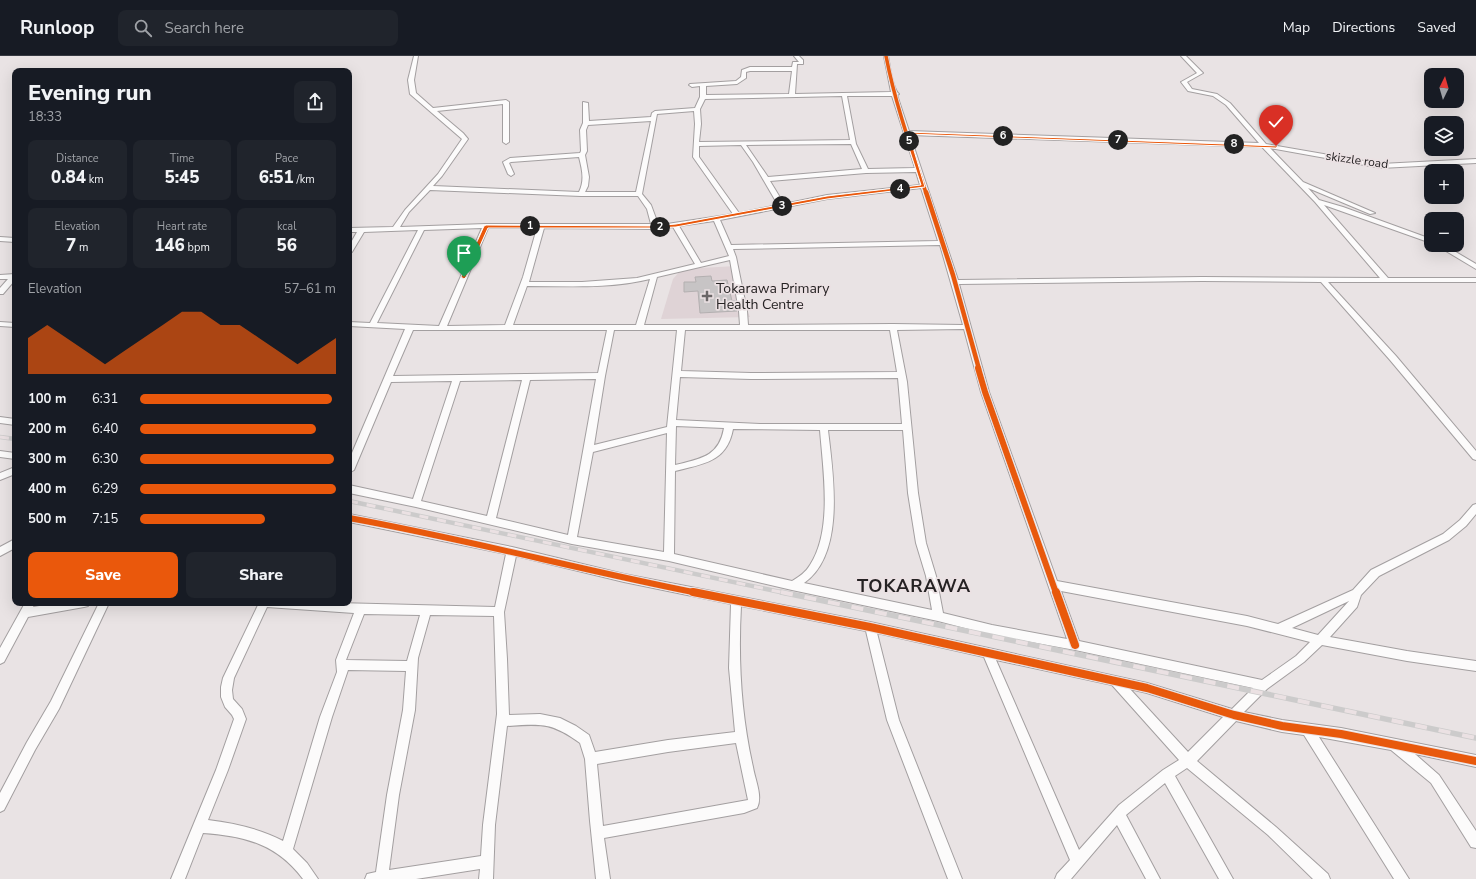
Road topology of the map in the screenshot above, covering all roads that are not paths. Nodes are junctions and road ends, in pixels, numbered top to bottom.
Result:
1 (416, 56) edge
2 (796, 56) edge
3 (886, 56) edge
4 (1183, 56) edge
5 (794, 69) junction
6 (703, 84) junction
7 (692, 85) dead end
8 (896, 94) junction
9 (792, 95) junction
10 (844, 95) junction
11 (703, 97) junction
12 (585, 103) dead end
13 (697, 109) junction
14 (432, 110) junction
15 (653, 119) junction
16 (586, 123) junction
17 (906, 133) junction
18 (506, 142) dead end
19 (852, 142) junction
20 (742, 143) junction
21 (696, 144) junction
22 (1264, 145) junction
23 (582, 156) junction
24 (1476, 161) edge
25 (918, 170) junction
26 (866, 171) junction
27 (511, 174) dead end
28 (766, 179) junction
29 (1299, 182) junction
30 (924, 186) junction
31 (429, 188) junction
32 (581, 194) junction
33 (640, 194) junction
34 (1317, 201) junction
35 (782, 206) junction
36 (737, 215) junction
37 (716, 219) junction
38 (486, 226) junction
39 (541, 226) junction
40 (676, 226) junction
41 (655, 227) junction
42 (422, 228) junction
43 (362, 229) junction
44 (395, 229) junction
45 (352, 230) edge
46 (1405, 231) junction
47 (1424, 238) edge
48 (0, 239) edge
49 (12, 240) edge
50 (942, 243) junction
51 (352, 247) edge
52 (728, 247) junction
53 (1451, 252) edge
54 (733, 256) junction
55 (698, 265) junction
56 (1476, 267) edge
57 (654, 276) junction
58 (0, 277) edge
59 (12, 277) edge
60 (12, 280) edge
61 (1323, 280) junction
62 (1386, 280) junction
63 (1476, 280) edge
64 (954, 282) junction
65 (524, 284) junction
66 (0, 292) edge
67 (0, 324) edge
68 (352, 324) edge
69 (373, 324) junction
70 (12, 325) edge
71 (640, 326) junction
72 (744, 326) junction
73 (893, 326) junction
74 (410, 327) junction
75 (611, 327) junction
76 (967, 327) junction
77 (442, 328) junction
78 (508, 328) junction
79 (681, 328) junction
80 (677, 374) junction
81 (901, 375) junction
82 (601, 376) junction
83 (527, 377) junction
84 (458, 378) junction
85 (388, 379) junction
86 (0, 420) edge
87 (12, 422) edge
88 (672, 426) junction
89 (729, 426) junction
90 (907, 427) junction
91 (824, 428) junction
92 (589, 450) junction
93 (0, 454) edge
94 (12, 456) edge
95 (1476, 457) edge
96 (352, 463) edge
97 (671, 469) junction
98 (12, 471) edge
99 (0, 477) edge
100 (352, 490) edge
101 (416, 503) junction
102 (1476, 508) edge
103 (352, 519) edge
104 (491, 521) junction
105 (572, 540) junction
106 (12, 545) edge
107 (512, 551) junction
108 (0, 552) edge
109 (669, 557) junction
110 (1054, 585) junction
111 (792, 586) junction
112 (1357, 593) junction
113 (736, 601) junction
114 (28, 606) edge
115 (66, 606) edge
116 (103, 606) edge
117 (264, 606) edge
118 (312, 606) edge
119 (360, 609) junction
120 (426, 611) junction
121 (499, 612) junction
122 (25, 613) junction
123 (938, 616) junction
124 (870, 627) junction
125 (1279, 629) junction
126 (1320, 640) junction
127 (1075, 645) junction
128 (988, 654) junction
129 (0, 659) edge
130 (342, 665) junction
131 (412, 666) junction
132 (1476, 666) edge
133 (1115, 681) junction
134 (1263, 685) junction
135 (1234, 715) junction
136 (502, 721) junction
137 (1308, 730) junction
138 (741, 737) junction
139 (1393, 744) junction
140 (591, 758) junction
141 (1188, 761) junction
142 (1476, 761) edge
143 (1167, 774) junction
144 (0, 806) edge
145 (1118, 814) junction
146 (200, 826) junction
147 (598, 833) junction
148 (1476, 842) edge
149 (286, 851) junction
150 (1077, 860) junction
151 (486, 862) junction
152 (386, 878) edge
153 (178, 879) edge
154 (311, 879) edge
155 (486, 879) edge
156 (603, 879) edge
157 (955, 879) edge
158 (1062, 879) edge
159 (1153, 879) edge
160 (1226, 879) edge
161 (1323, 879) edge
162 (1402, 879) edge

1 - 14 street
2 - 5 street
3 - 8 street
4 - 22 street
5 - 6 street
5 - 9 street
6 - 7 street
6 - 11 street
8 - 10 street
8 - 17 street
9 - 10 street
9 - 11 street
10 - 19 street
11 - 13 street
12 - 16 street
13 - 15 street
13 - 21 street
14 - 18 street
14 - 31 street
15 - 16 street
15 - 33 street
16 - 23 street
17 - 22 street, skizzle road
17 - 25 street
19 - 20 street
19 - 26 street
20 - 21 street
20 - 28 street
21 - 36 street
22 - 24 street, skizzle road
22 - 29 street
23 - 27 street
23 - 32 street
25 - 26 street
25 - 30 street
26 - 28 street
28 - 35 street
29 - 34 street
29 - 46 street
30 - 35 street
30 - 50 street
31 - 32 street
31 - 44 street
32 - 33 street
33 - 41 street
34 - 46 street
34 - 62 street
35 - 36 street
36 - 37 street
37 - 40 street
37 - 52 street
38 - 39 street
38 - 42 street
38 - 77 street
39 - 41 street
39 - 65 street
40 - 41 street
40 - 55 street
42 - 44 street
42 - 69 street
43 - 44 street
43 - 45 street
43 - 51 street
46 - 47 street
48 - 49 street
50 - 52 street
50 - 64 street
52 - 54 street
53 - 56 street
54 - 55 street
54 - 72 street
55 - 57 street
57 - 65 street
57 - 71 street
58 - 59 street
60 - 66 street
61 - 62 street
61 - 64 street
61 - 95 street
62 - 63 street
64 - 76 street
65 - 78 street
67 - 70 street
68 - 69 street
69 - 74 street
71 - 75 street
71 - 79 street
72 - 73 street
72 - 79 street
73 - 76 street
73 - 81 street
74 - 77 street
74 - 85 street
75 - 78 street
75 - 82 street
76 - 110 street
77 - 78 street
79 - 80 street
80 - 81 street
80 - 88 street
81 - 90 street
82 - 83 street
82 - 92 street
83 - 84 street
83 - 104 street
84 - 85 street
84 - 101 street
85 - 96 street
86 - 87 street
88 - 89 street
88 - 92 street
88 - 97 street
89 - 91 street
89 - 97 street
90 - 91 street
90 - 123 street
91 - 111 street
92 - 105 street
93 - 94 street
97 - 109 street
98 - 99 street
100 - 101 street
101 - 104 street
102 - 112 street
103 - 107 street
104 - 105 street
105 - 109 street
106 - 108 street
107 - 113 street
107 - 121 street
109 - 111 street
110 - 125 street
110 - 127 street
111 - 123 street
112 - 125 street
112 - 126 street
113 - 124 street
113 - 138 street
114 - 122 street
115 - 122 street
116 - 144 street
117 - 146 street
118 - 119 street
119 - 120 street
119 - 130 street
120 - 121 street
120 - 131 street
121 - 136 street
122 - 129 street
123 - 127 street
124 - 128 street
124 - 157 street
125 - 126 street
126 - 132 street
126 - 134 street
127 - 134 street
128 - 133 street
128 - 150 street
130 - 131 street
130 - 149 street
131 - 152 street
133 - 135 street
133 - 141 street
134 - 135 street
135 - 137 street
135 - 141 street
136 - 140 street
136 - 151 street
137 - 139 street
137 - 162 street
138 - 140 street
138 - 147 street
139 - 142 street
139 - 148 street
140 - 147 street
141 - 143 street
141 - 161 street
143 - 145 street
143 - 160 street
145 - 150 street
145 - 159 street
146 - 149 street
146 - 153 street
147 - 156 street
149 - 154 street
150 - 158 street
151 - 152 street
151 - 155 street

